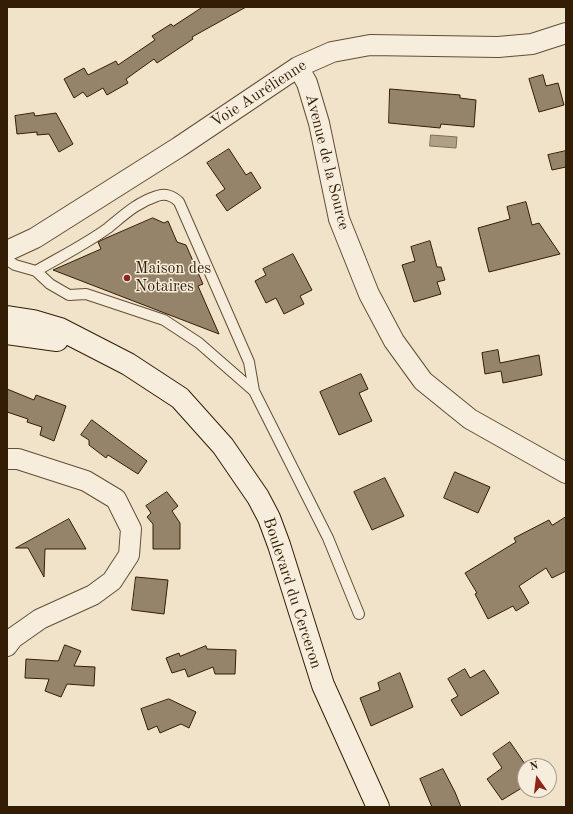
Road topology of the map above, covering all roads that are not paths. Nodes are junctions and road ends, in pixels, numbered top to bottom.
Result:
1 (566, 33) edge
2 (298, 67) junction
3 (7, 251) edge
4 (7, 260) edge
5 (36, 271) junction
6 (7, 317) edge
7 (7, 333) edge
8 (95, 347) junction
9 (254, 391) junction
10 (7, 459) edge
11 (566, 472) edge
12 (359, 614) dead end
13 (7, 646) edge
14 (378, 807) edge

1 - 2 street, Voie Aurélienne
2 - 3 street, Voie Aurélienne
2 - 11 street, Avenue de la Source
4 - 5 lane
5 - 9 lane
5 - 9 lane
6 - 8 main road, Boulevard du Cerceron
7 - 8 main road, Boulevard du Cerceron
8 - 14 main road, Boulevard du Cerceron
9 - 12 lane
10 - 13 street

